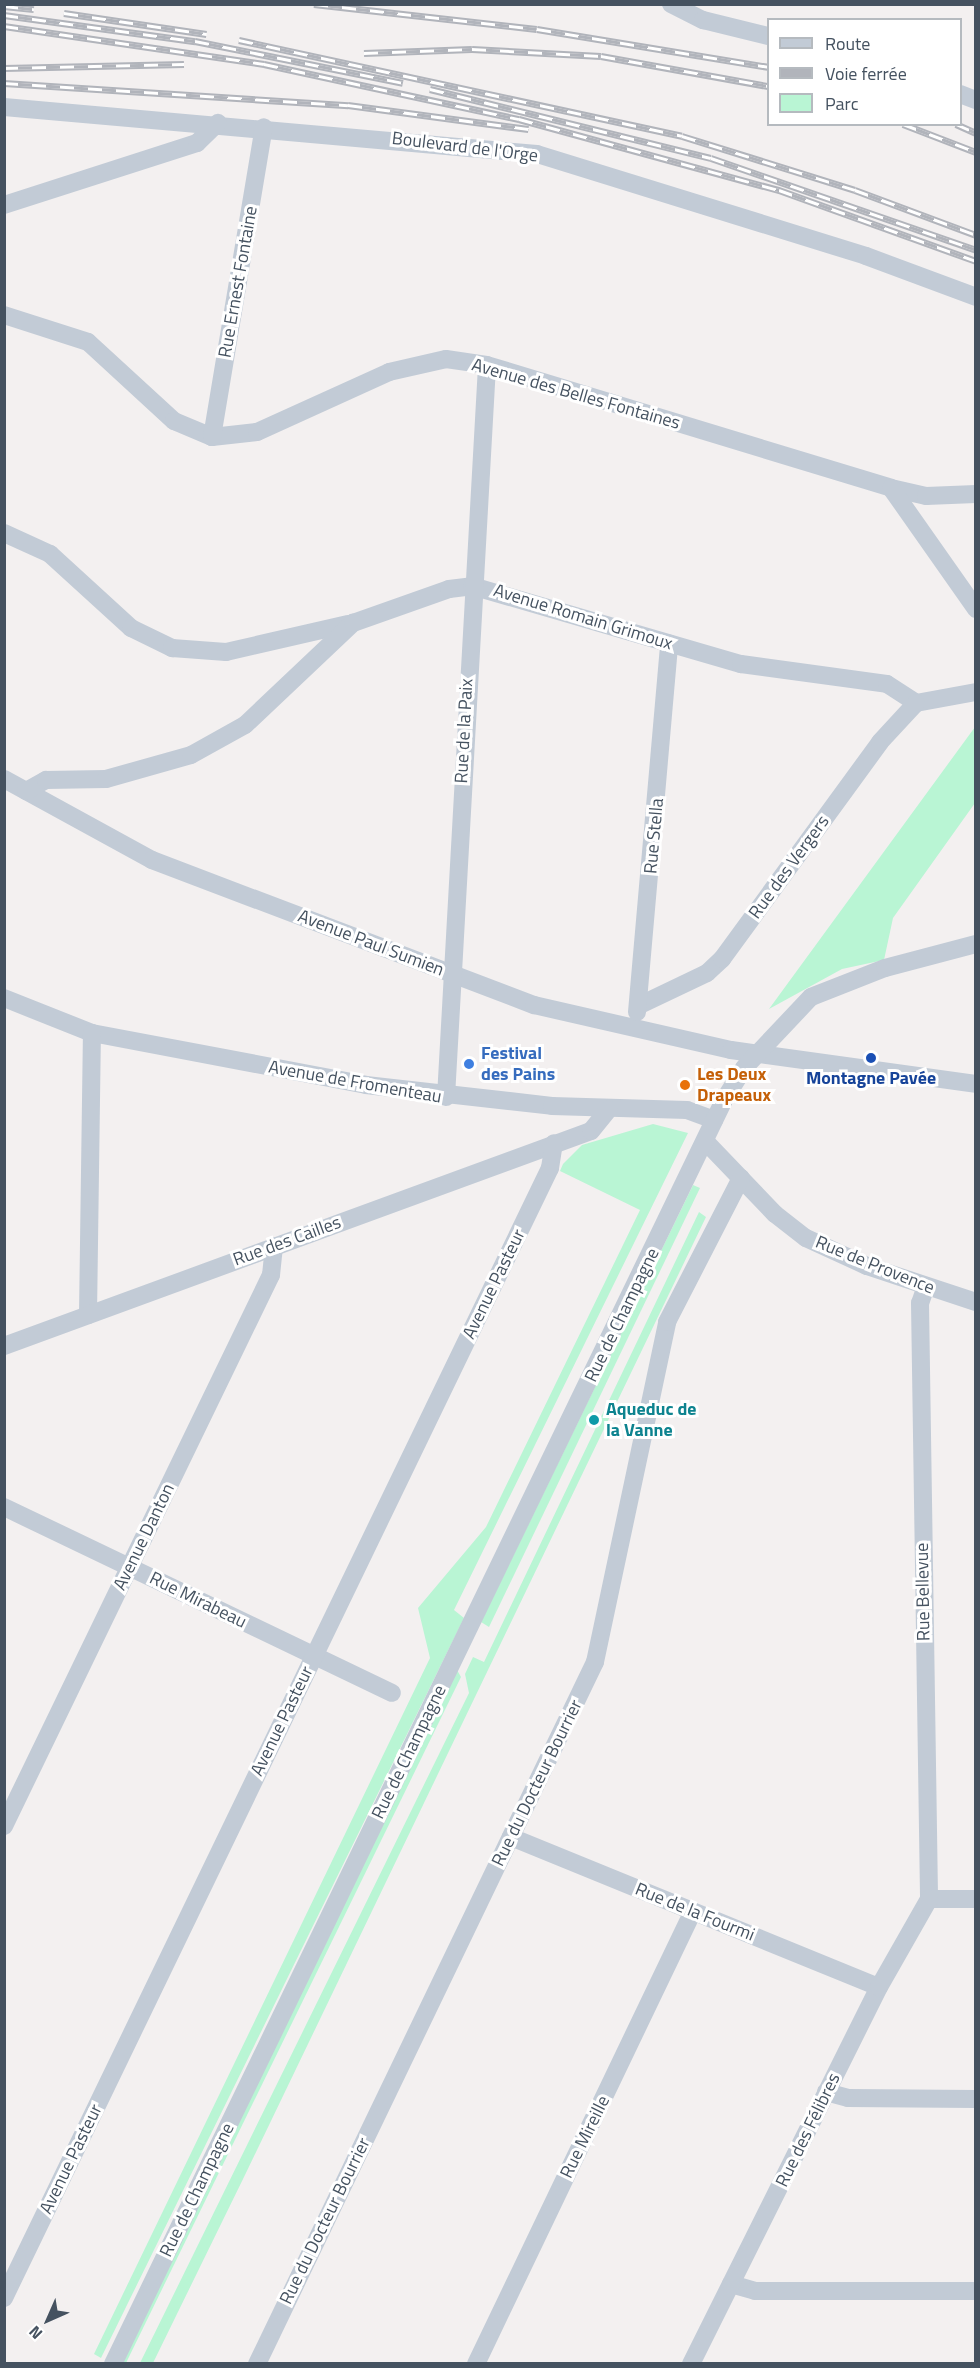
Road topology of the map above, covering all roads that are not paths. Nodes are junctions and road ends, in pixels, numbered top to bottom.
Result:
1 (671, 4) edge
2 (767, 36) edge
3 (4, 107) edge
4 (218, 123) junction
5 (264, 127) junction
6 (4, 205) edge
7 (975, 297) edge
8 (4, 315) edge
9 (487, 365) junction
10 (212, 437) junction
11 (891, 488) junction
12 (975, 494) edge
13 (4, 533) edge
14 (472, 586) junction
15 (975, 609) edge
16 (353, 623) junction
17 (669, 643) junction
18 (975, 692) edge
19 (916, 703) junction
20 (4, 779) edge
21 (26, 791) junction
22 (975, 944) edge
23 (450, 973) junction
24 (4, 998) edge
25 (640, 1005) junction
26 (631, 1028) junction
27 (92, 1033) junction
28 (756, 1055) junction
29 (975, 1084) edge
30 (446, 1097) junction
31 (568, 1107) junction
32 (609, 1109) junction
33 (714, 1120) junction
34 (562, 1140) junction
35 (705, 1141) junction
36 (741, 1178) junction
37 (274, 1246) junction
38 (926, 1286) junction
39 (975, 1302) edge
40 (88, 1315) junction
41 (4, 1346) edge
42 (4, 1507) edge
43 (129, 1567) junction
44 (314, 1655) junction
45 (392, 1693) dead end
46 (4, 1826) edge
47 (511, 1837) junction
48 (929, 1899) junction
49 (975, 1899) edge
50 (693, 1911) junction
51 (879, 1987) junction
52 (826, 2092) junction
53 (975, 2099) edge
54 (731, 2284) junction
55 (975, 2291) edge
56 (4, 2298) edge
57 (113, 2364) edge
58 (257, 2364) edge
59 (476, 2364) edge
60 (691, 2364) edge

1 - 2 street
3 - 4 street, Boulevard de l'Orge
4 - 5 street, Boulevard de l'Orge
4 - 6 street
5 - 7 street, Boulevard de l'Orge
5 - 10 street, Rue Ernest Fontaine
8 - 10 street, Avenue des Belles Fontaines
9 - 10 street, Avenue des Belles Fontaines
9 - 11 street, Avenue des Belles Fontaines
9 - 14 street, Rue de la Paix
11 - 12 street, Avenue des Belles Fontaines
11 - 15 street
13 - 16 street
14 - 16 street, Avenue Romain Grimoux
14 - 17 street, Avenue Romain Grimoux
14 - 23 street, Rue de la Paix
16 - 21 street, Avenue Romain Grimoux
17 - 19 street, Avenue Romain Grimoux
17 - 25 street, Rue Stella
18 - 19 street
19 - 25 street, Rue des Vergers
20 - 21 street, Avenue Paul Sumien
21 - 23 street, Avenue Paul Sumien
22 - 28 street, Rue de Champagne
23 - 26 street, Avenue Paul Sumien
23 - 30 street, Rue de la Paix
24 - 27 street, Avenue de Fromenteau
25 - 26 street, Rue Stella
26 - 28 street, Avenue Paul Sumien
27 - 30 street, Avenue de Fromenteau
27 - 40 street
28 - 29 street, Avenue Paul Sumien
28 - 33 street, Rue de Champagne
30 - 31 street, Avenue de Fromenteau
31 - 32 street, Avenue de Fromenteau
31 - 34 street
32 - 33 street, Avenue de Fromenteau
32 - 34 street, Rue des Cailles
33 - 35 street, Rue de Champagne
34 - 37 street, Rue des Cailles
34 - 44 street, Avenue Pasteur
35 - 36 street, Rue de Provence
35 - 57 street, Rue de Champagne
36 - 38 street, Rue de Provence
36 - 47 street, Rue du Docteur Bourrier
37 - 40 street, Rue des Cailles
37 - 43 street, Avenue Danton
38 - 39 street, Rue de Provence
38 - 48 street, Rue Bellevue
40 - 41 street, Rue des Cailles
42 - 43 street, Rue Mirabeau
43 - 44 street, Rue Mirabeau
43 - 46 street, Avenue Danton
44 - 45 street, Rue Mirabeau
44 - 56 street, Avenue Pasteur
47 - 50 street, Rue de la Fourmi
47 - 58 street, Rue du Docteur Bourrier
48 - 49 street
48 - 51 street, Rue des Félibres
50 - 51 street, Rue de la Fourmi
50 - 59 street, Rue Mireille
51 - 52 street, Rue des Félibres
52 - 53 street
52 - 54 street, Rue des Félibres
54 - 55 street
54 - 60 street, Rue des Félibres

